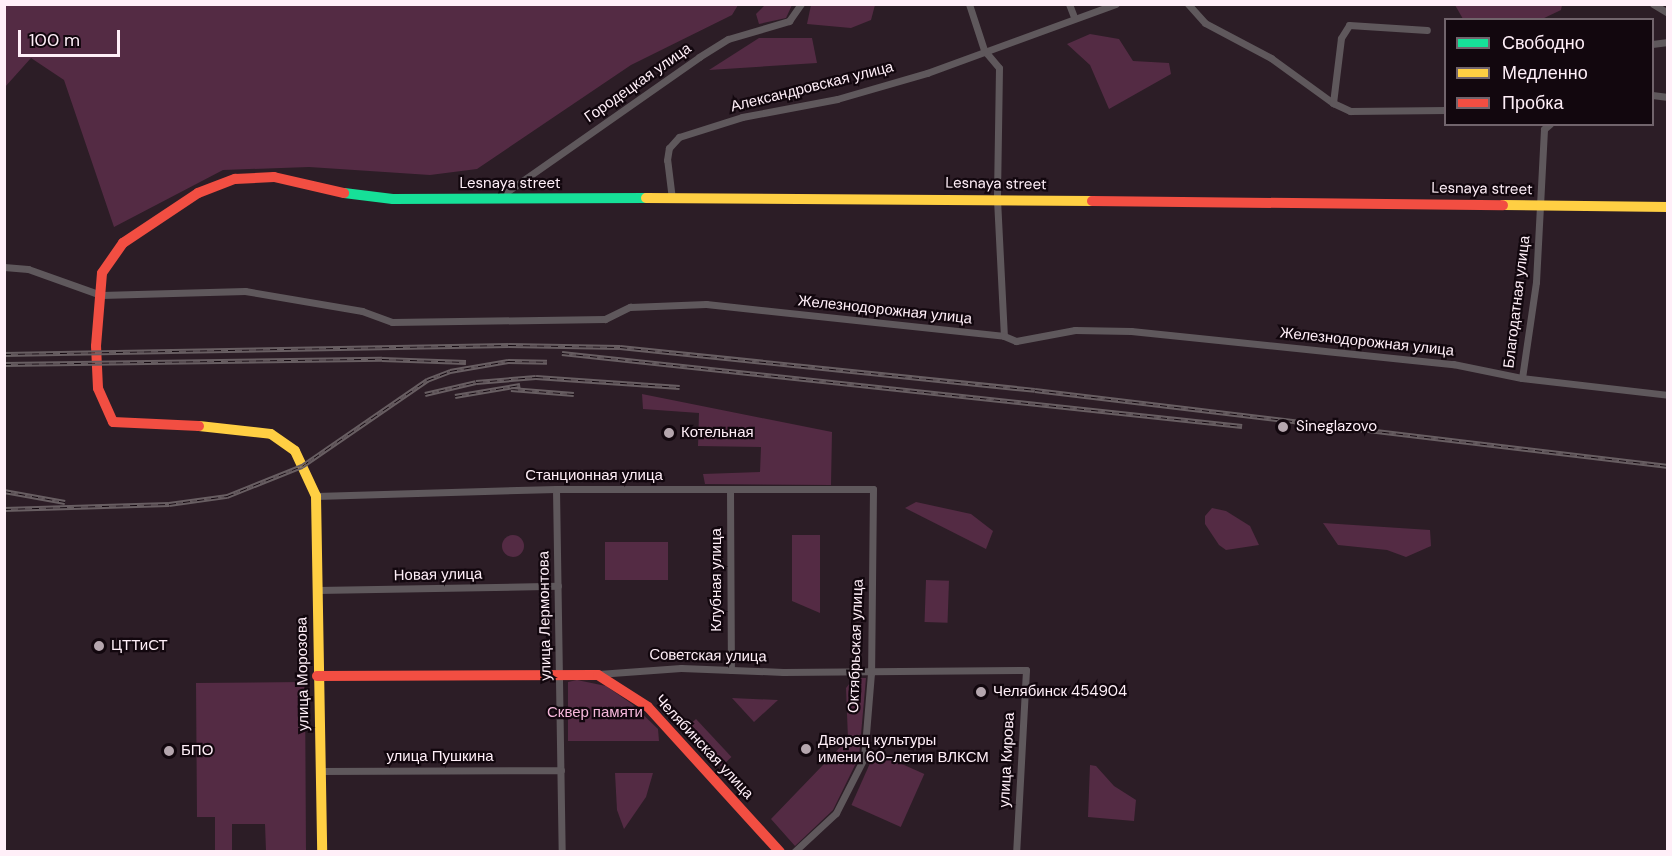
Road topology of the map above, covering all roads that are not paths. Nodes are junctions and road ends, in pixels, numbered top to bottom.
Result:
1 (801, 4) edge
2 (969, 4) edge
3 (1070, 4) edge
4 (1116, 4) edge
5 (1188, 4) edge
6 (1653, 4) edge
7 (1668, 13) edge
8 (1074, 17) junction
9 (1426, 30) dead end
10 (984, 50) junction
11 (1333, 104) junction
12 (1444, 110) edge
13 (1545, 126) edge
14 (496, 199) junction
15 (672, 199) junction
16 (997, 199) junction
17 (1540, 205) junction
18 (1668, 207) edge
19 (4, 267) edge
20 (100, 295) junction
21 (1004, 336) junction
22 (1522, 378) junction
23 (1668, 395) edge
24 (556, 489) junction
25 (730, 489) junction
26 (873, 489) joint
27 (316, 496) junction
28 (558, 586) junction
29 (317, 590) junction
30 (730, 670) junction
31 (1026, 670) joint
32 (559, 673) junction
33 (871, 673) junction
34 (598, 675) junction
35 (317, 676) junction
36 (561, 770) junction
37 (320, 771) junction
38 (322, 852) edge
39 (562, 852) edge
40 (780, 852) edge
41 (794, 852) edge
42 (1016, 852) edge

1 - 14 street, Городецкая улица
2 - 10 street
3 - 8 street
4 - 8 street, Александровская улица
5 - 11 street
6 - 7 street
8 - 10 street, Александровская улица
9 - 11 street
10 - 15 street, Александровская улица
10 - 16 street
11 - 12 street
13 - 17 street, Благодатная улица
14 - 15 street, Lesnaya street
14 - 20 street, Lesnaya street
15 - 16 street, Lesnaya street
16 - 17 street, Lesnaya street
16 - 21 street
17 - 18 street, Lesnaya street
17 - 22 street, Благодатная улица
19 - 20 street
20 - 21 street, Железнодорожная улица
20 - 27 street, Lesnaya street
21 - 22 street, Железнодорожная улица
22 - 23 street, Железнодорожная улица
24 - 25 street, Станционная улица
24 - 27 street, Станционная улица
24 - 28 street, улица Лермонтова
25 - 26 street, Станционная улица
25 - 30 street, Клубная улица
26 - 33 street, Октябрьская улица
27 - 29 street, улица Морозова
28 - 29 street, Новая улица
28 - 32 street, улица Лермонтова
29 - 35 street, улица Морозова
30 - 33 street, Советская улица
30 - 34 street, Советская улица
31 - 33 street, Советская улица
31 - 42 street, улица Кирова
32 - 34 street, Советская улица
32 - 35 street, Советская улица
32 - 36 street, улица Лермонтова
33 - 41 street, Октябрьская улица
34 - 40 street, Челябинская улица
35 - 37 street, улица Морозова
36 - 37 street, улица Пушкина
36 - 39 street, улица Лермонтова
37 - 38 street, улица Морозова

